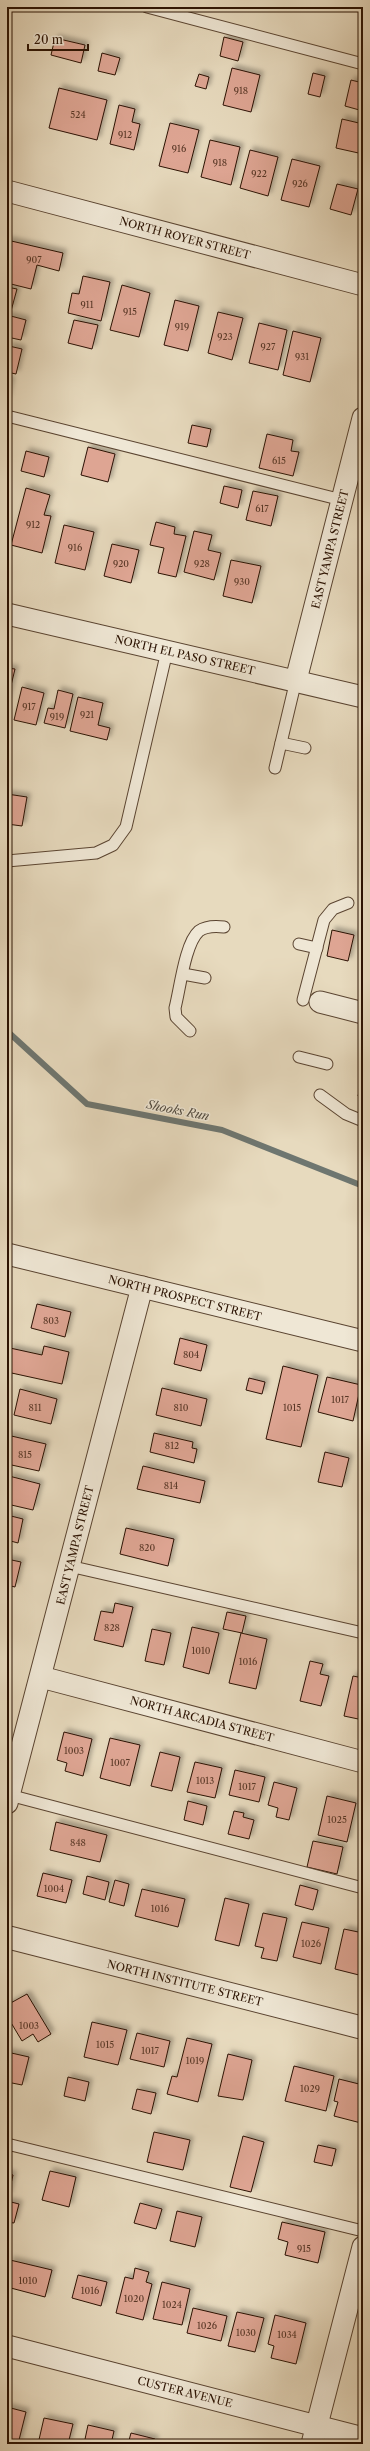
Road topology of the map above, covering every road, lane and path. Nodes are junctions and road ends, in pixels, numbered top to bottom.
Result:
1 (147, 7) edge
2 (363, 64) edge
3 (7, 191) edge
4 (363, 285) edge
5 (7, 416) edge
6 (363, 418) edge
7 (342, 500) junction
8 (7, 614) edge
9 (167, 651) junction
10 (296, 680) junction
11 (363, 697) edge
12 (281, 743) junction
13 (305, 748) dead end
14 (275, 768) dead end
15 (7, 861) edge
16 (348, 903) dead end
17 (224, 927) dead end
18 (299, 944) dead end
19 (317, 948) junction
20 (183, 974) junction
21 (205, 978) dead end
22 (312, 1001) joint
23 (363, 1013) edge
24 (190, 1031) dead end
25 (299, 1057) dead end
26 (327, 1064) dead end
27 (320, 1095) dead end
28 (363, 1122) edge
29 (7, 1254) edge
30 (142, 1287) junction
31 (363, 1342) edge
32 (69, 1566) junction
33 (363, 1633) edge
34 (41, 1677) junction
35 (363, 1762) edge
36 (8, 1799) edge
37 (363, 1888) edge
38 (7, 1937) edge
39 (363, 2028) edge
40 (7, 2144) edge
41 (363, 2231) edge
42 (363, 2247) edge
43 (7, 2346) edge
44 (314, 2435) edge
45 (363, 2438) edge

1 - 2 lane
3 - 4 street, NORTH ROYER STREET
5 - 7 lane
6 - 7 street, EAST YAMPA STREET
7 - 10 street, EAST YAMPA STREET
8 - 9 street, NORTH EL PASO STREET
9 - 10 street, NORTH EL PASO STREET
9 - 15 lane
10 - 11 street, NORTH EL PASO STREET
10 - 12 lane
12 - 13 lane
12 - 14 lane
16 - 19 lane
17 - 20 lane
18 - 19 lane
19 - 22 lane
20 - 21 lane
20 - 24 lane
22 - 23 street
25 - 26 lane
27 - 28 lane
29 - 30 street, NORTH PROSPECT STREET
30 - 31 street, NORTH PROSPECT STREET
30 - 32 street, EAST YAMPA STREET
32 - 33 lane
32 - 34 street, EAST YAMPA STREET
34 - 35 street, NORTH ARCADIA STREET
34 - 36 street, EAST YAMPA STREET
36 - 37 lane
38 - 39 street, NORTH INSTITUTE STREET
40 - 41 lane
42 - 44 street
43 - 44 street, CUSTER AVENUE
44 - 45 street, CUSTER AVENUE

